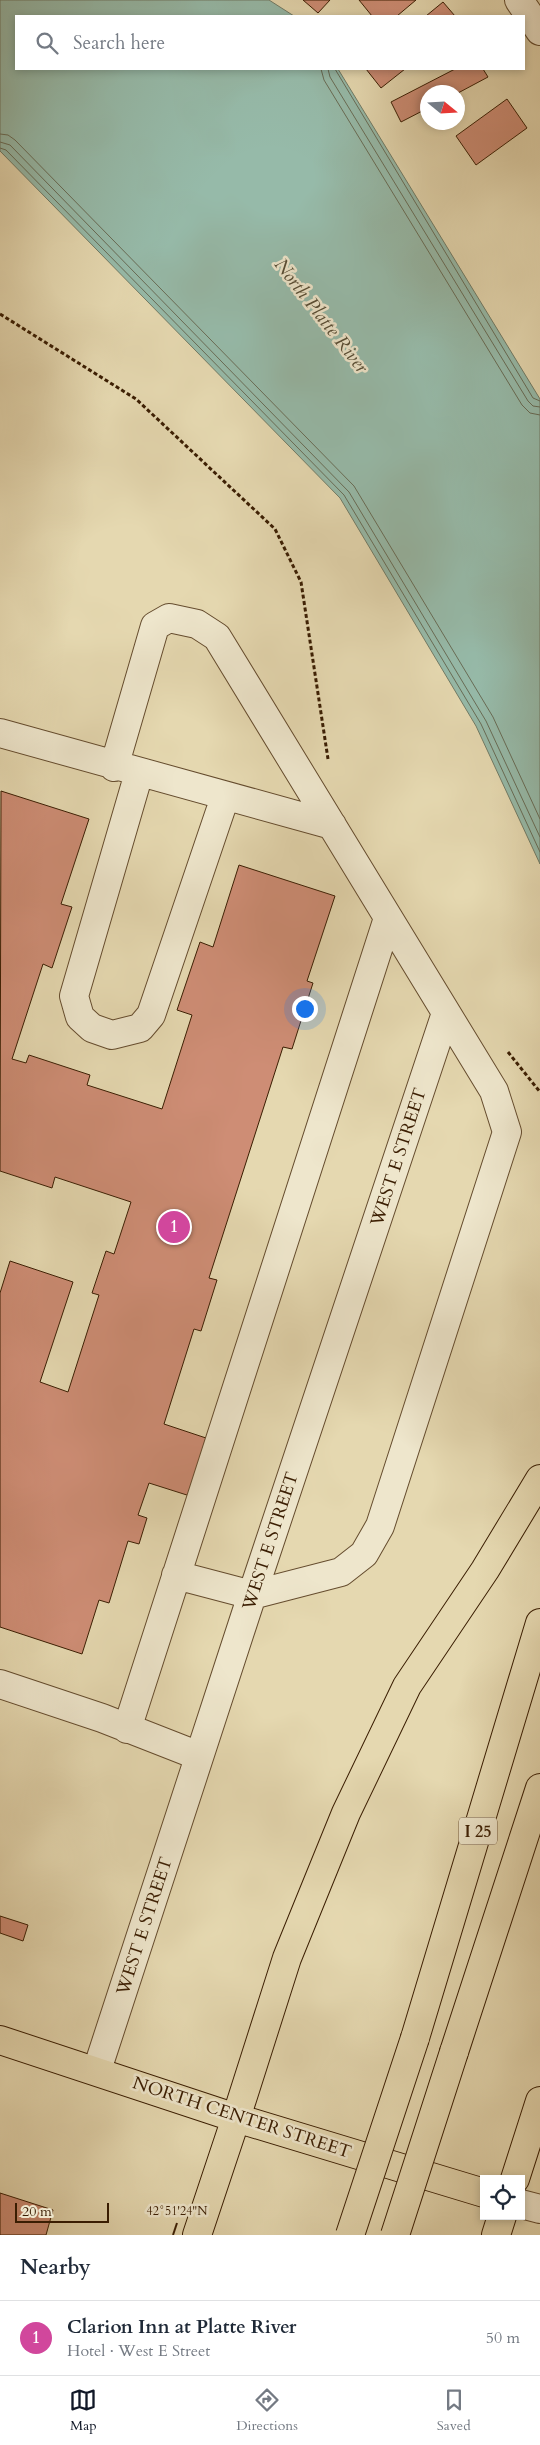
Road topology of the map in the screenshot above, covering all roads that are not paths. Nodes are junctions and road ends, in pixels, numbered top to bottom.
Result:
1 (519, 0) edge
2 (540, 31) edge
3 (0, 734) edge
4 (126, 770) junction
5 (225, 797) junction
6 (332, 825) junction
7 (388, 918) junction
8 (446, 1012) junction
9 (540, 1479) edge
10 (176, 1575) junction
11 (252, 1595) junction
12 (540, 1623) edge
13 (0, 1684) edge
14 (126, 1729) junction
15 (199, 1756) junction
16 (540, 1788) edge
17 (0, 2040) edge
18 (97, 2070) junction
19 (539, 2110) edge
20 (236, 2118) junction
21 (516, 2175) edge
22 (480, 2192) edge
23 (525, 2205) edge
24 (540, 2210) edge
25 (501, 2220) edge
26 (198, 2235) edge
27 (350, 2235) edge
28 (395, 2235) edge
29 (496, 2235) edge

1 - 2 street
3 - 4 street
4 - 5 street
4 - 5 street
4 - 6 street
5 - 6 street
6 - 7 street
7 - 8 street
7 - 10 street
8 - 11 street, WEST E STREET
8 - 11 street
9 - 20 main road
10 - 11 street
10 - 14 street
11 - 15 street, WEST E STREET
12 - 27 main road, I 25, bridge
13 - 14 street
14 - 15 street
15 - 18 street, WEST E STREET
16 - 28 main road, I 25, bridge
17 - 18 main road, NORTH CENTER STREET
18 - 20 main road, NORTH CENTER STREET
19 - 21 main road
20 - 22 main road, NORTH CENTER STREET
20 - 26 main road
23 - 24 street
25 - 29 main road

